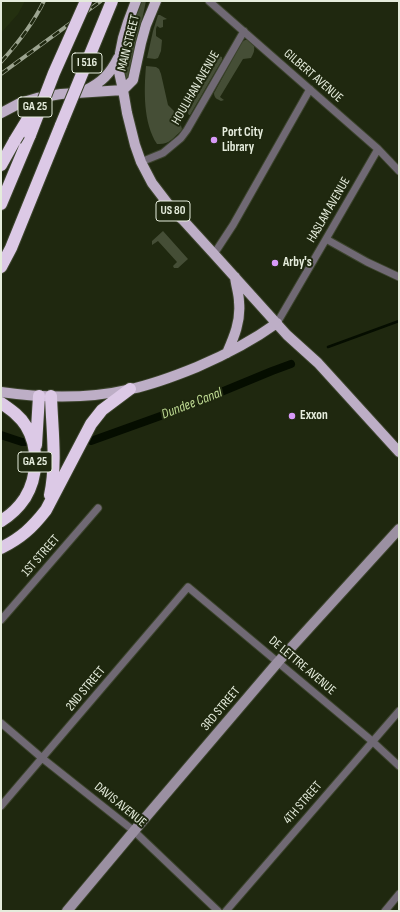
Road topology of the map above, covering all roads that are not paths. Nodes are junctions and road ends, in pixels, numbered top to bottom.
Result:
1 (86, 1) edge
2 (112, 1) edge
3 (136, 1) edge
4 (156, 1) edge
5 (209, 1) edge
6 (244, 31) junction
7 (120, 53) junction
8 (54, 73) junction
9 (310, 89) junction
10 (124, 90) junction
11 (80, 92) junction
12 (1, 113) edge
13 (378, 149) junction
14 (141, 162) junction
15 (1, 165) edge
16 (399, 171) edge
17 (1, 204) edge
18 (326, 239) junction
19 (11, 248) junction
20 (214, 254) junction
21 (1, 267) edge
22 (235, 277) junction
23 (1, 278) edge
24 (399, 278) edge
25 (277, 323) junction
26 (227, 353) junction
27 (130, 390) junction
28 (1, 392) edge
29 (45, 396) junction
30 (1, 403) edge
31 (399, 452) edge
32 (35, 462) junction
33 (98, 508) dead end
34 (46, 510) junction
35 (1, 521) edge
36 (399, 528) edge
37 (1, 548) edge
38 (188, 587) joint
39 (1, 620) edge
40 (278, 662) junction
41 (399, 711) edge
42 (1, 723) edge
43 (372, 741) junction
44 (42, 758) junction
45 (399, 766) edge
46 (1, 806) edge
47 (134, 831) junction
48 (399, 894) edge
49 (67, 911) edge
50 (218, 911) edge
51 (226, 911) edge
52 (385, 911) edge

1 - 8 highway, I 516, bridge
2 - 19 highway, I 516, bridge
3 - 7 main road, MAIN STREET / US 80
4 - 10 main road, MAIN STREET
5 - 6 street, GILBERT AVENUE
6 - 9 street, GILBERT AVENUE
6 - 14 street, HOULIHAN AVENUE
7 - 10 main road, MAIN STREET / US 80
7 - 11 main road
8 - 15 highway, GA 25, bridge
8 - 17 highway, I 516, bridge
9 - 13 street, GILBERT AVENUE
9 - 20 street
10 - 11 main road, MAIN STREET
10 - 14 main road, US 80
11 - 12 main road, MAIN STREET
13 - 16 street, GILBERT AVENUE
13 - 18 street, HASLAM AVENUE
14 - 20 main road, US 80
18 - 24 street
18 - 25 street, HASLAM AVENUE
19 - 21 highway, I 516
19 - 23 highway
20 - 22 main road, US 80
22 - 25 main road, US 80
22 - 26 main road
25 - 26 main road
25 - 31 main road, US 80
26 - 27 main road
27 - 29 main road
27 - 34 highway
28 - 29 main road
29 - 32 highway
29 - 34 highway
30 - 32 highway, GA 25
32 - 35 highway, GA 25
33 - 39 street, 1ST STREET
34 - 37 highway
36 - 40 street, 3RD STREET
38 - 40 street, DE LETTRE AVENUE
38 - 44 street, 2ND STREET
40 - 43 street, DE LETTRE AVENUE
40 - 47 street, 3RD STREET
41 - 43 street, 4TH STREET
42 - 44 street, DAVIS AVENUE
43 - 45 street, DE LETTRE AVENUE
43 - 51 street, 4TH STREET
44 - 46 street, 2ND STREET
44 - 47 street, DAVIS AVENUE
47 - 49 street, 3RD STREET
47 - 50 street, DAVIS AVENUE
48 - 52 street

